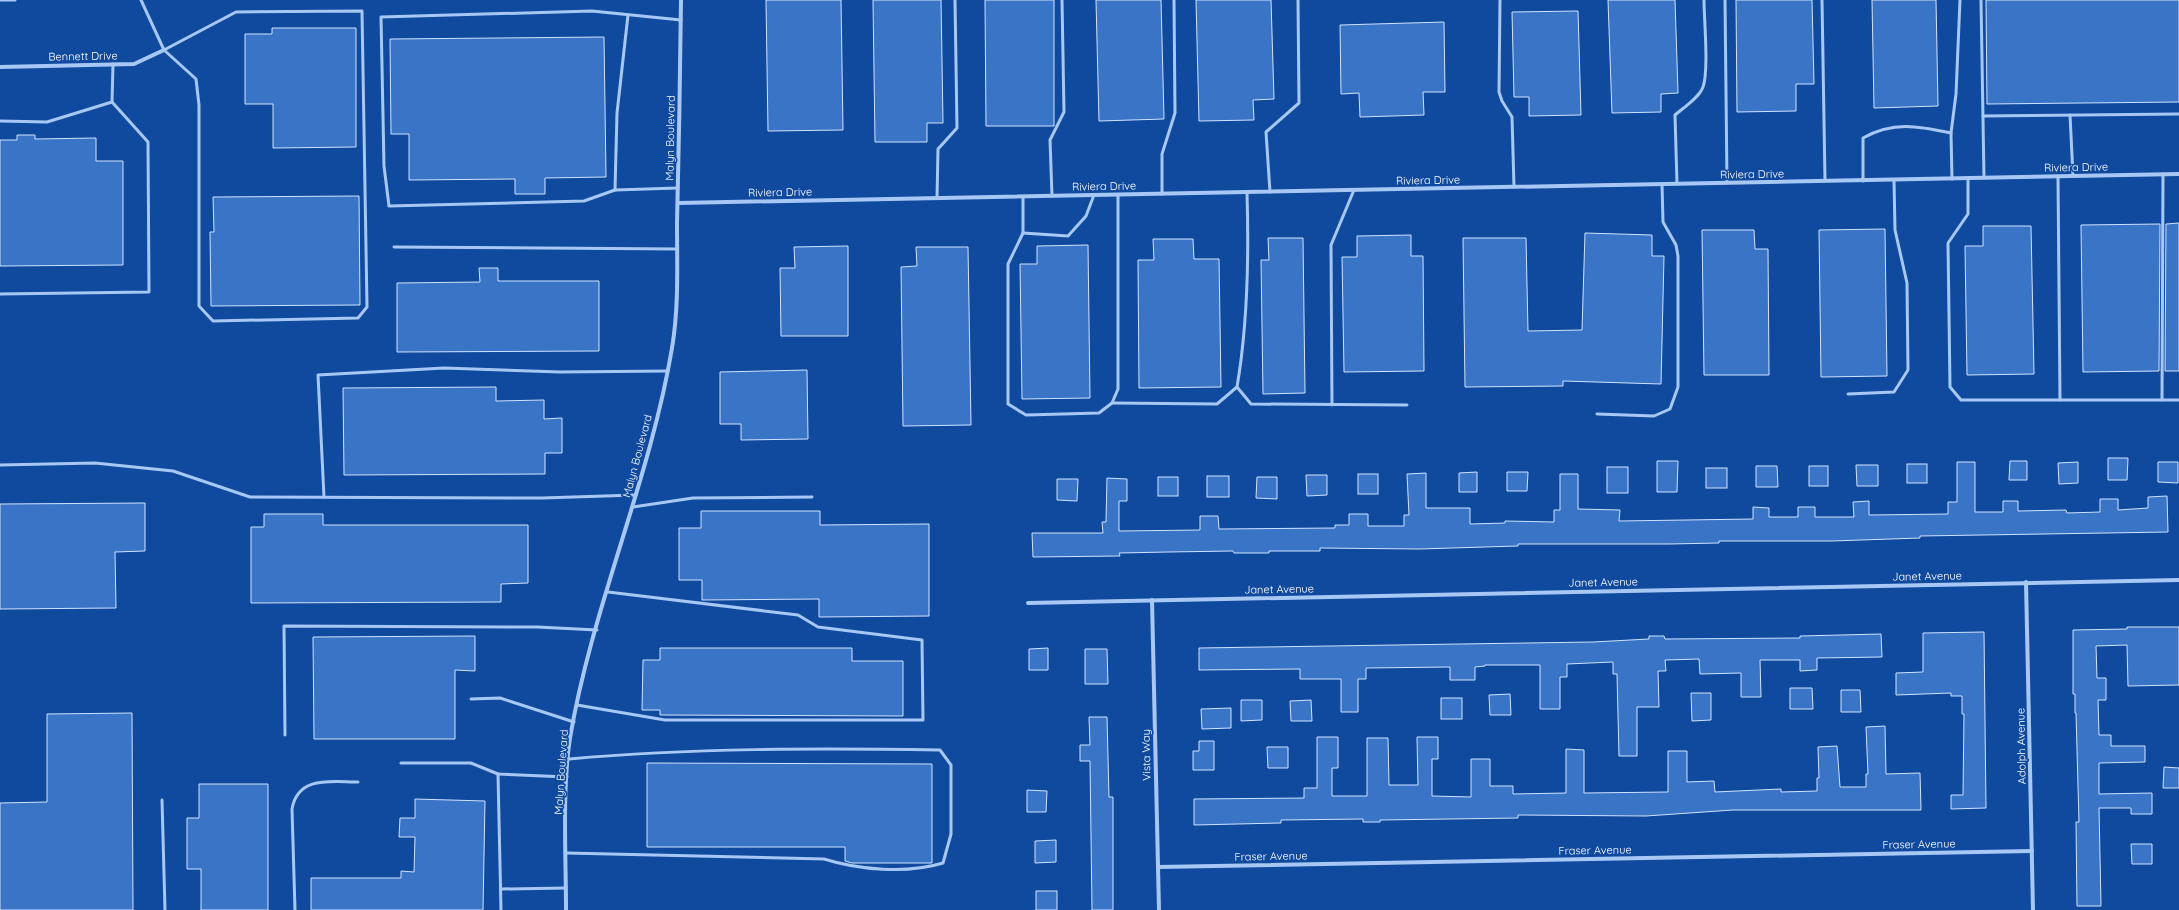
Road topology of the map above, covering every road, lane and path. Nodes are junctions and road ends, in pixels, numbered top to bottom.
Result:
1 (0, 0) edge
2 (15, 0) edge
3 (141, 0) edge
4 (681, 0) edge
5 (955, 0) edge
6 (1062, 0) edge
7 (1174, 0) edge
8 (1298, 0) edge
9 (1500, 0) edge
10 (1704, 0) edge
11 (1725, 0) edge
12 (1822, 0) edge
13 (1960, 0) edge
14 (1981, 0) edge
15 (628, 15) junction
16 (681, 20) junction
17 (164, 50) junction
18 (113, 64) junction
19 (0, 67) edge
20 (112, 102) junction
21 (2179, 114) edge
22 (2070, 115) junction
23 (1983, 116) junction
24 (0, 121) edge
25 (1951, 133) junction
26 (2163, 174) junction
27 (2179, 174) edge
28 (2073, 176) junction
29 (2058, 177) junction
30 (1968, 178) junction
31 (1984, 178) junction
32 (1952, 179) junction
33 (1894, 180) junction
34 (1825, 181) junction
35 (1864, 181) junction
36 (1727, 183) junction
37 (1662, 184) junction
38 (1677, 184) junction
39 (1514, 187) junction
40 (678, 188) junction
41 (615, 190) junction
42 (1354, 190) junction
43 (1247, 192) junction
44 (1270, 192) junction
45 (1162, 194) junction
46 (1094, 195) junction
47 (1118, 195) junction
48 (1052, 196) junction
49 (1023, 197) junction
50 (937, 198) junction
51 (678, 203) junction
52 (1023, 233) junction
53 (394, 247) dead end
54 (677, 249) junction
55 (0, 294) edge
56 (668, 371) junction
57 (1237, 387) junction
58 (1848, 394) dead end
59 (2060, 400) junction
60 (2162, 400) junction
61 (2179, 400) edge
62 (1112, 403) junction
63 (1332, 405) junction
64 (1407, 405) dead end
65 (1597, 414) dead end
66 (0, 465) edge
67 (636, 495) junction
68 (324, 497) junction
69 (812, 497) dead end
70 (633, 507) junction
71 (2179, 580) edge
72 (2026, 582) junction
73 (608, 592) junction
74 (1152, 600) junction
75 (1028, 602) dead end
76 (597, 630) junction
77 (471, 699) dead end
78 (577, 704) junction
79 (574, 722) junction
80 (285, 735) dead end
81 (569, 759) junction
82 (401, 763) dead end
83 (498, 774) junction
84 (568, 777) junction
85 (358, 782) dead end
86 (162, 800) dead end
87 (2032, 850) junction
88 (566, 853) junction
89 (1158, 867) junction
90 (566, 888) junction
91 (500, 889) junction
92 (165, 910) edge
93 (295, 910) edge
94 (501, 910) edge
95 (566, 910) edge
96 (1159, 910) edge
97 (2033, 910) edge

1 - 2 lane
3 - 17 lane
4 - 16 street, Malyn Boulevard
5 - 50 lane
6 - 48 lane
7 - 45 lane
8 - 44 lane
9 - 39 lane
10 - 38 lane
11 - 36 lane
12 - 34 lane
13 - 25 lane
14 - 23 lane
15 - 16 lane
15 - 41 lane
15 - 41 lane
16 - 40 street, Malyn Boulevard
17 - 17 lane
17 - 18 street, Bennett Drive
18 - 19 street, Bennett Drive
18 - 20 lane
20 - 24 lane
20 - 55 lane
21 - 22 lane
22 - 23 lane
22 - 28 lane
23 - 31 lane
25 - 32 lane
25 - 35 lane
26 - 27 street, Riviera Drive
26 - 28 street, Riviera Drive
26 - 60 lane
28 - 29 street, Riviera Drive
29 - 31 street, Riviera Drive
29 - 59 lane
30 - 31 street, Riviera Drive
30 - 32 street, Riviera Drive
30 - 59 lane
32 - 33 street, Riviera Drive
33 - 35 street, Riviera Drive
33 - 58 lane
34 - 35 street, Riviera Drive
34 - 36 street, Riviera Drive
36 - 38 street, Riviera Drive
37 - 38 street, Riviera Drive
37 - 39 street, Riviera Drive
37 - 65 lane
39 - 42 street, Riviera Drive
40 - 41 lane
40 - 51 street, Malyn Boulevard
42 - 44 street, Riviera Drive
42 - 63 lane
43 - 44 street, Riviera Drive
43 - 45 street, Riviera Drive
43 - 57 lane
45 - 47 street, Riviera Drive
46 - 47 street, Riviera Drive
46 - 48 street, Riviera Drive
46 - 52 lane
47 - 62 lane
48 - 49 street, Riviera Drive
49 - 50 street, Riviera Drive
49 - 52 lane
50 - 51 street, Riviera Drive
51 - 54 street, Malyn Boulevard
52 - 62 lane
53 - 54 lane
54 - 56 street, Malyn Boulevard
56 - 67 street, Malyn Boulevard
56 - 68 lane
57 - 62 lane
57 - 63 lane
59 - 60 lane
60 - 61 lane
63 - 64 lane
66 - 68 lane
67 - 68 lane
67 - 70 street, Malyn Boulevard
69 - 70 lane
70 - 73 street, Malyn Boulevard
71 - 72 street, Janet Avenue
72 - 74 street, Janet Avenue
72 - 87 street, Adolph Avenue
73 - 76 street, Malyn Boulevard
73 - 78 lane
74 - 75 street, Janet Avenue
74 - 89 street, Vista Way
76 - 78 street, Malyn Boulevard
76 - 80 lane
77 - 79 lane
78 - 79 street, Malyn Boulevard
79 - 81 street, Malyn Boulevard
81 - 84 street, Malyn Boulevard
81 - 88 lane
82 - 83 lane
83 - 84 lane
83 - 91 lane
84 - 88 street, Malyn Boulevard
85 - 93 lane
86 - 92 lane
87 - 89 street, Fraser Avenue
87 - 97 street, Adolph Avenue
88 - 90 street, Malyn Boulevard
89 - 96 street, Vista Way
90 - 91 lane
90 - 95 street, Malyn Boulevard
91 - 94 lane

